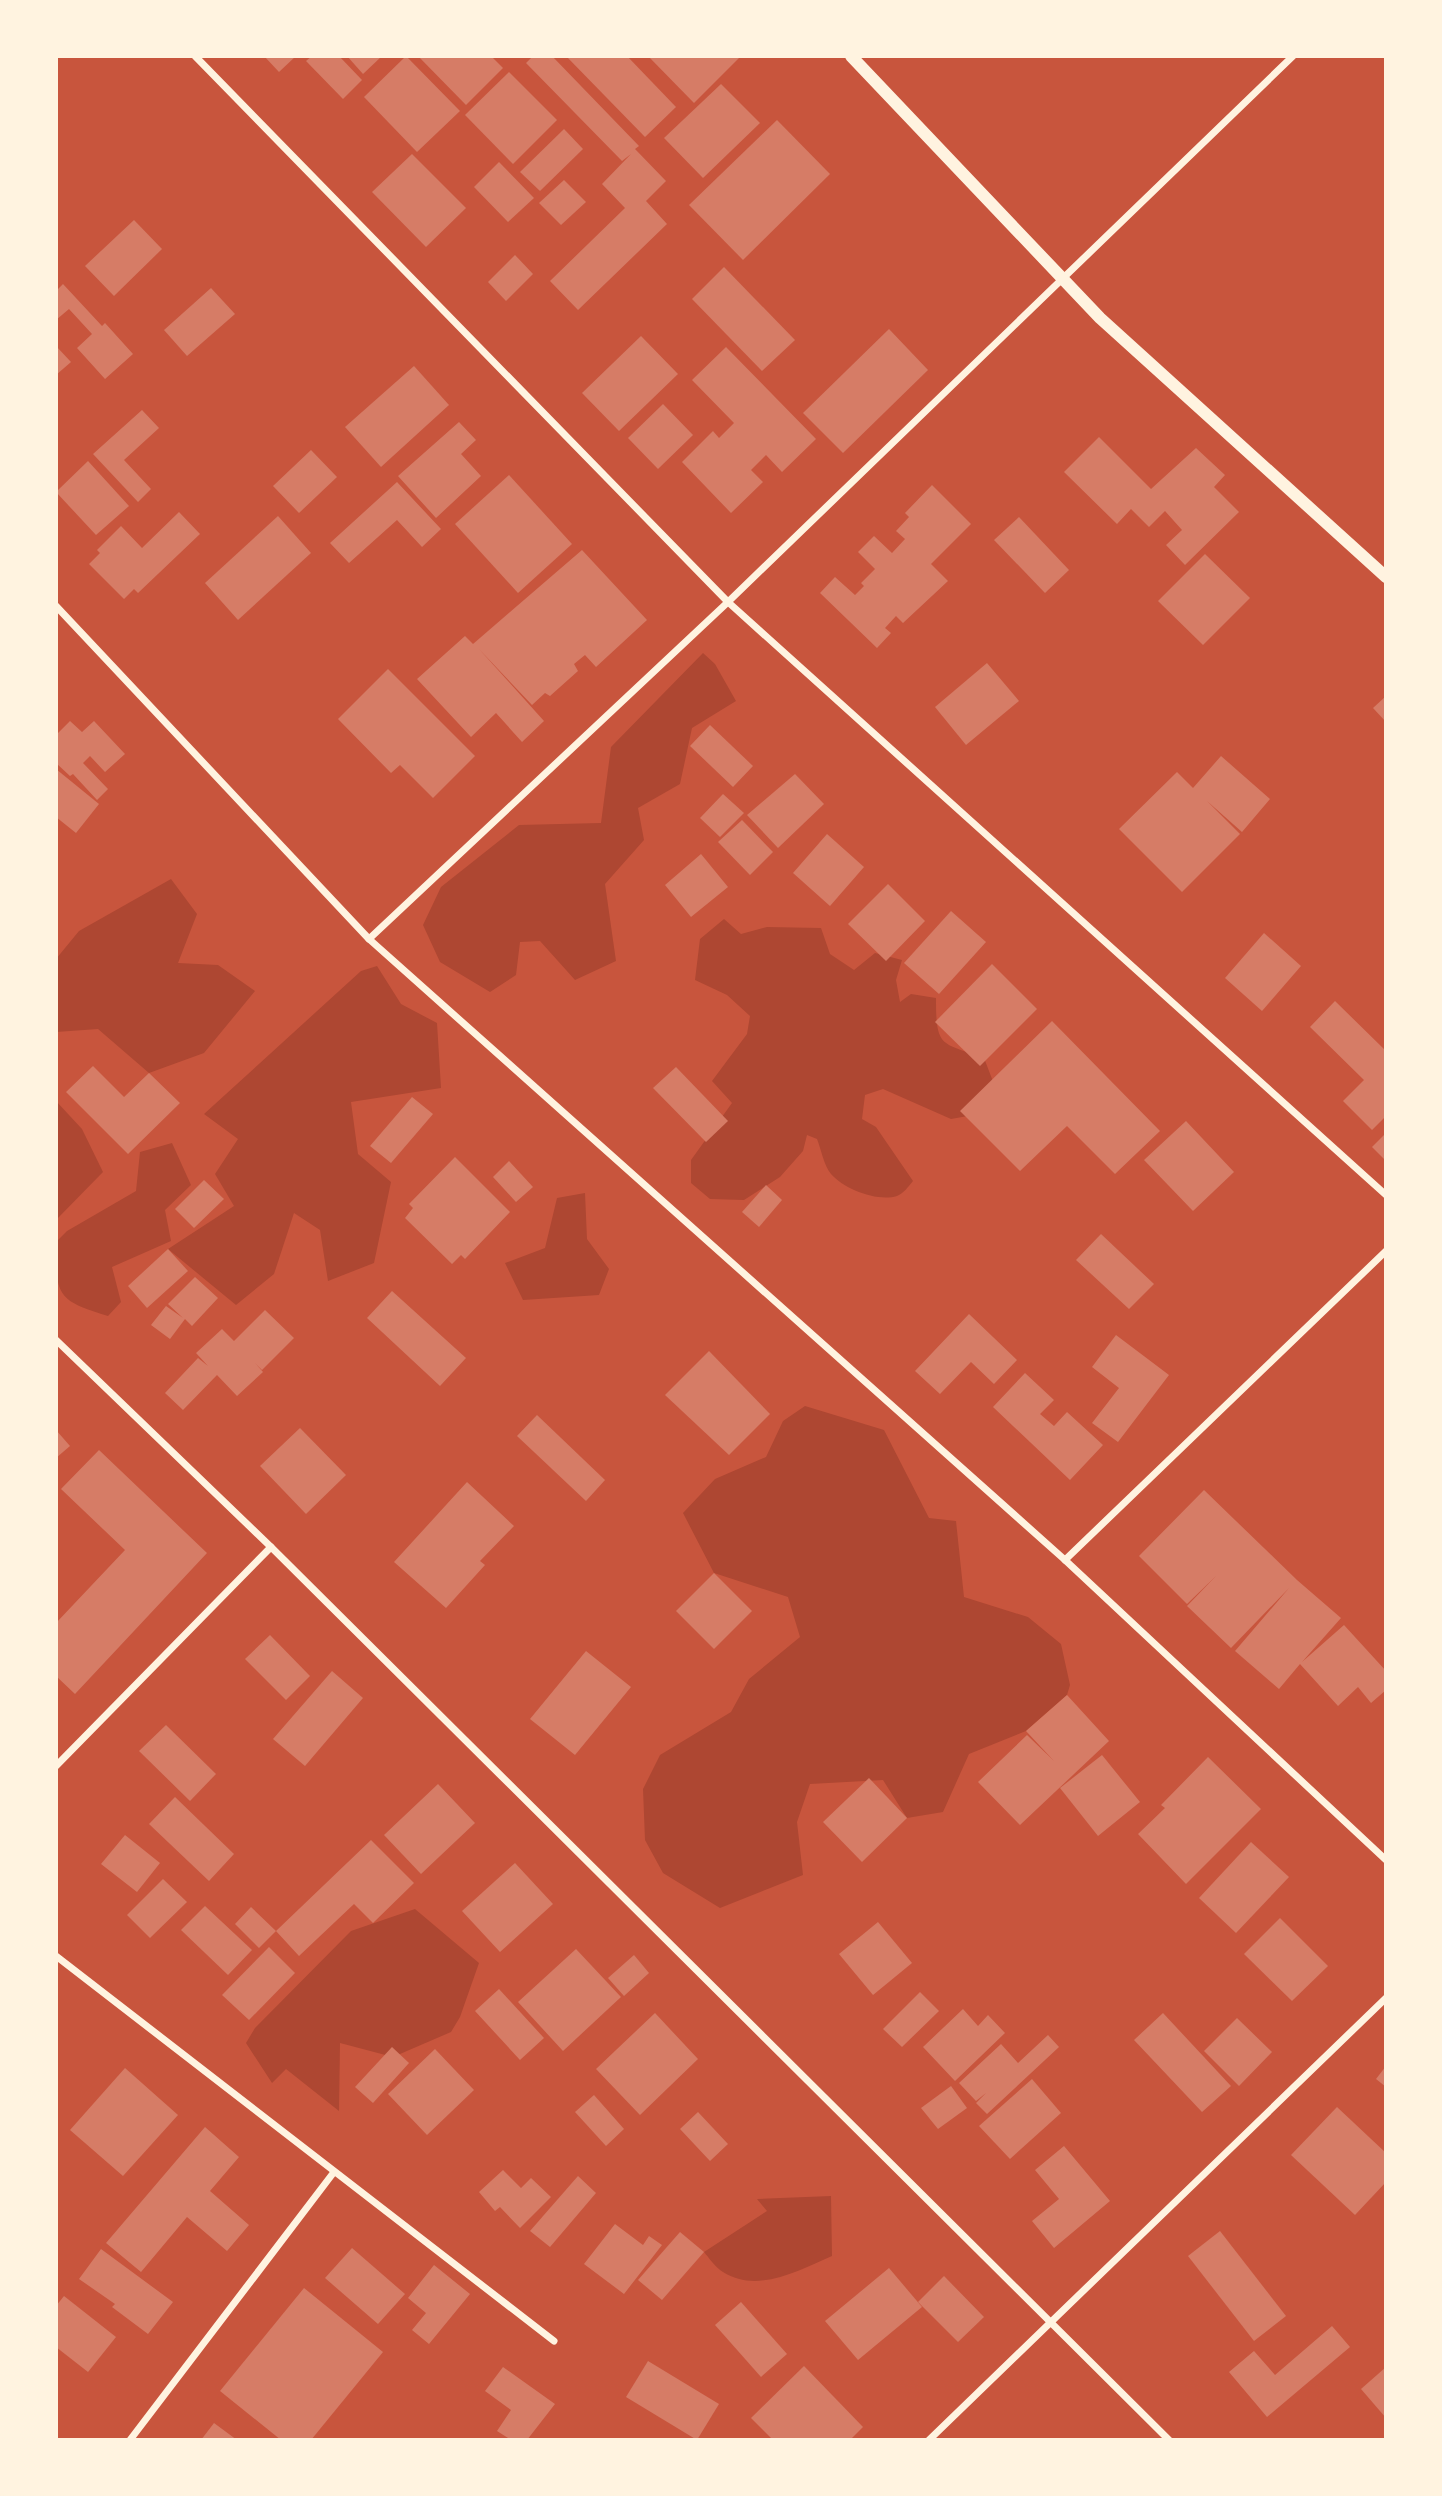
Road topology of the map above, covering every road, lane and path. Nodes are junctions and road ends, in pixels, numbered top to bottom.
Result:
1 (195, 56) edge
2 (851, 56) edge
3 (1293, 56) edge
4 (1062, 278) junction
5 (1386, 578) edge
6 (728, 602) junction
7 (56, 606) edge
8 (369, 939) junction
9 (1386, 1195) edge
10 (1386, 1251) edge
11 (56, 1340) edge
12 (271, 1547) junction
13 (1065, 1560) junction
14 (56, 1766) edge
15 (1386, 1860) edge
16 (56, 1956) edge
17 (1386, 1998) edge
18 (334, 2172) junction
19 (1052, 2320) junction
20 (554, 2341) dead end
21 (130, 2440) edge
22 (929, 2440) edge
23 (1170, 2440) edge

1 - 6 street
2 - 4 street
3 - 4 street
4 - 5 street
4 - 6 street
6 - 8 street
6 - 9 street
7 - 8 street
8 - 13 street
10 - 13 street
11 - 12 street
12 - 14 street
12 - 19 street
13 - 15 street
16 - 18 street
17 - 19 street
18 - 20 street
18 - 21 street
19 - 22 street
19 - 23 street

